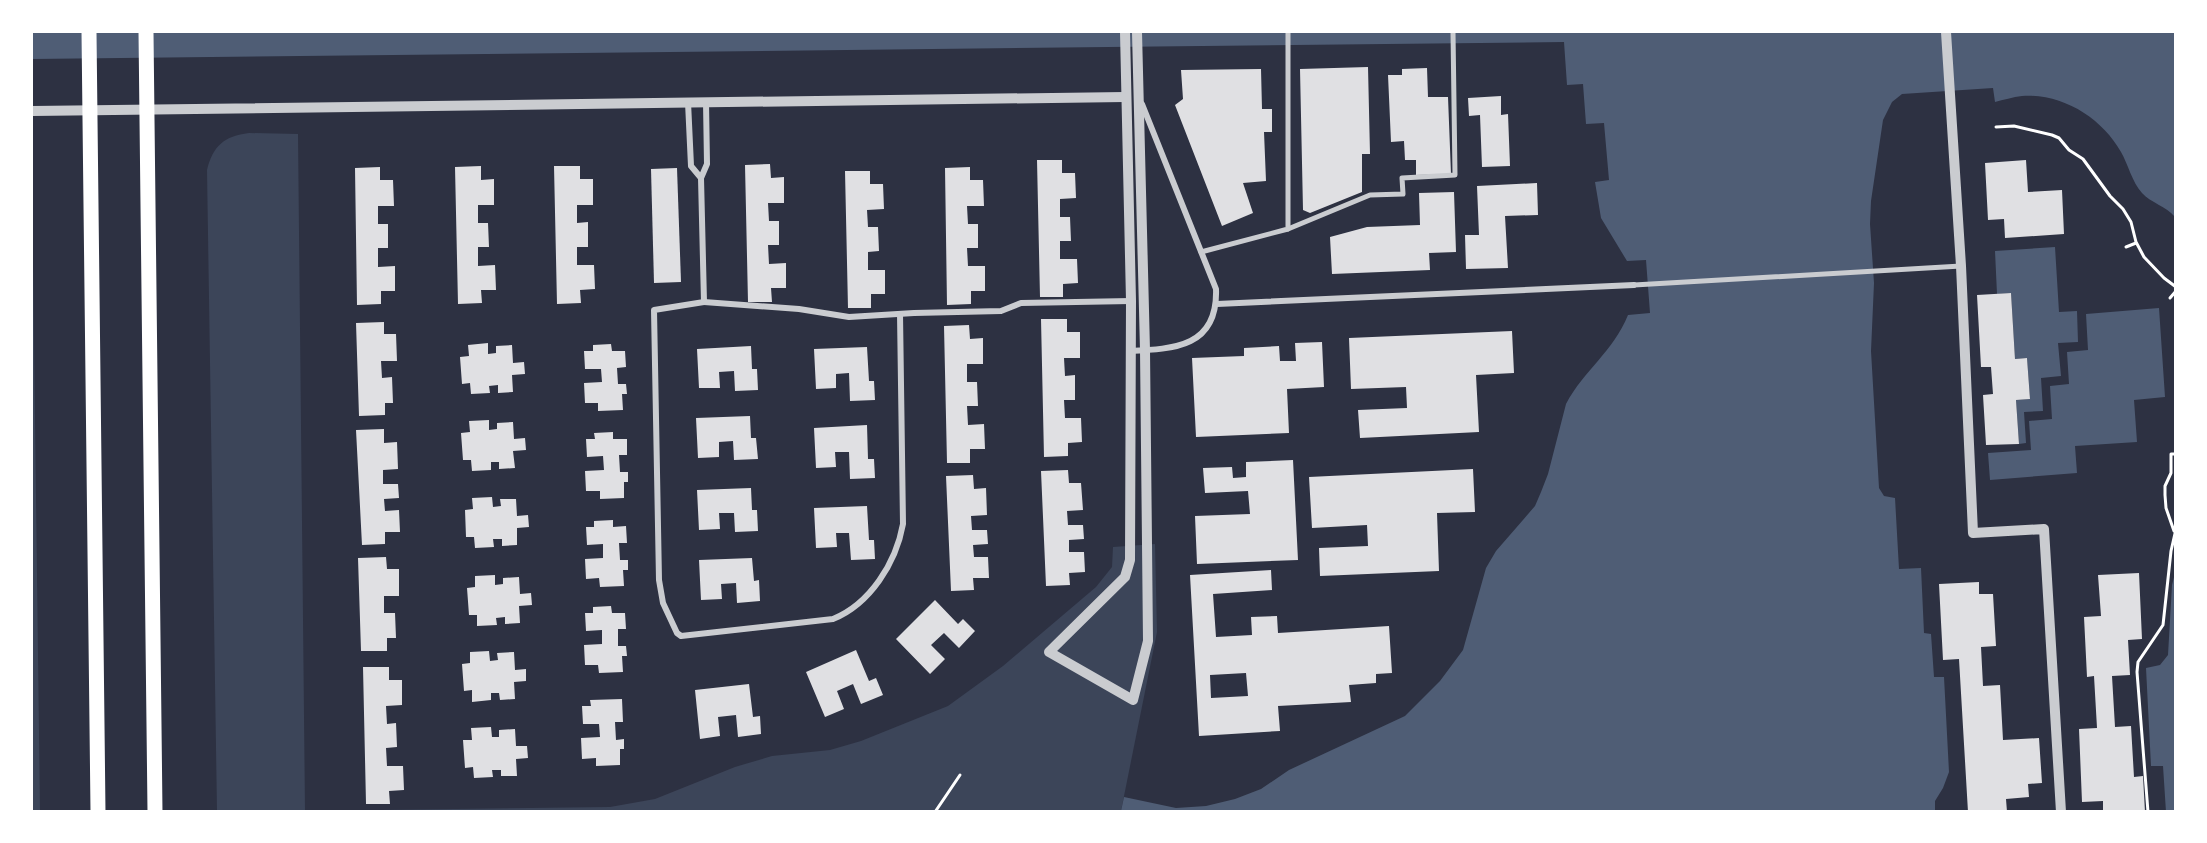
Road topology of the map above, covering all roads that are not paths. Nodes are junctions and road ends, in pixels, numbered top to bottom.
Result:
1 (89, 32) edge
2 (146, 32) edge
3 (1125, 32) edge
4 (1137, 32) edge
5 (1288, 32) edge
6 (1453, 32) edge
7 (1946, 32) edge
8 (1139, 96) junction
9 (1125, 97) junction
10 (688, 102) junction
11 (706, 102) junction
12 (148, 109) junction
13 (90, 110) junction
14 (32, 111) edge
15 (701, 178) junction
16 (1288, 229) junction
17 (1201, 252) junction
18 (1960, 266) junction
19 (1634, 285) joint
20 (1131, 301) junction
21 (704, 302) junction
22 (1217, 304) junction
23 (900, 314) junction
24 (1145, 350) junction
25 (1129, 351) junction
26 (98, 812) edge
27 (156, 812) edge
28 (2061, 812) edge

1 - 13 main road
2 - 12 main road
3 - 9 street
4 - 8 street
5 - 16 street
6 - 16 street
7 - 18 street
8 - 9 street
8 - 17 street
8 - 24 street
9 - 11 street
9 - 20 street
10 - 11 street
10 - 12 street
10 - 15 street
11 - 15 street
12 - 13 street
12 - 27 main road
13 - 14 street
13 - 26 main road
15 - 21 street
16 - 17 street
17 - 22 street
18 - 19 street
18 - 28 street
19 - 22 street
20 - 23 street
20 - 25 street
21 - 23 street
21 - 23 street
22 - 24 street
24 - 25 street
24 - 25 street

